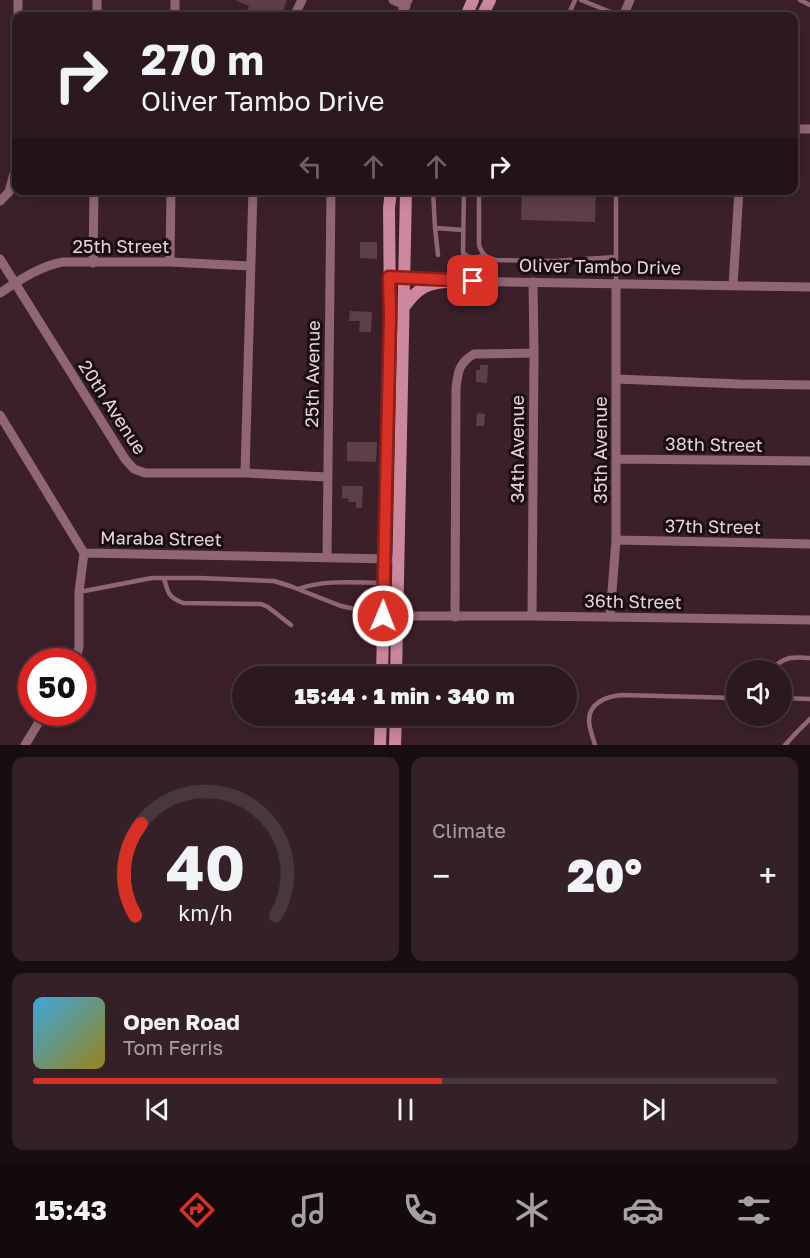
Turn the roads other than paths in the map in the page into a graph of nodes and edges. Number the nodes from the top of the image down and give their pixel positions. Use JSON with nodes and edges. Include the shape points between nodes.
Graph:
{"nodes":[{"id":1,"x":393,"y":0,"type":"edge"},
{"id":2,"x":581,"y":0,"type":"edge"},
{"id":3,"x":800,"y":0,"type":"edge"},
{"id":4,"x":590,"y":2,"type":"edge"},
{"id":5,"x":407,"y":3,"type":"edge"},
{"id":6,"x":810,"y":5,"type":"edge"},
{"id":7,"x":613,"y":12,"type":"edge"},
{"id":8,"x":12,"y":181,"type":"edge"},
{"id":9,"x":94,"y":195,"type":"edge"},
{"id":10,"x":171,"y":195,"type":"edge"},
{"id":11,"x":253,"y":195,"type":"edge"},
{"id":12,"x":331,"y":195,"type":"edge"},
{"id":13,"x":391,"y":195,"type":"edge"},
{"id":14,"x":406,"y":195,"type":"edge"},
{"id":15,"x":433,"y":195,"type":"edge"},
{"id":16,"x":464,"y":195,"type":"edge"},
{"id":17,"x":479,"y":195,"type":"edge"},
{"id":18,"x":616,"y":195,"type":"edge"},
{"id":19,"x":739,"y":195,"type":"edge"},
{"id":20,"x":0,"y":201,"type":"edge"},
{"id":21,"x":435,"y":228,"type":"junction"},
{"id":22,"x":463,"y":230,"type":"junction"},
{"id":23,"x":438,"y":255,"type":"dead end"},
{"id":24,"x":485,"y":256,"type":"junction"},
{"id":25,"x":616,"y":257,"type":"junction"},
{"id":26,"x":0,"y":259,"type":"edge"},
{"id":27,"x":170,"y":262,"type":"junction"},
{"id":28,"x":93,"y":263,"type":"junction"},
{"id":29,"x":250,"y":266,"type":"junction"},
{"id":30,"x":389,"y":277,"type":"junction"},
{"id":31,"x":404,"y":278,"type":"junction"},
{"id":32,"x":453,"y":281,"type":"junction"},
{"id":33,"x":533,"y":282,"type":"junction"},
{"id":34,"x":616,"y":283,"type":"junction"},
{"id":35,"x":14,"y":284,"type":"junction"},
{"id":36,"x":733,"y":286,"type":"junction"},
{"id":37,"x":810,"y":287,"type":"edge"},
{"id":38,"x":0,"y":294,"type":"edge"},
{"id":39,"x":403,"y":308,"type":"junction"},
{"id":40,"x":534,"y":353,"type":"junction"},
{"id":41,"x":616,"y":379,"type":"junction"},
{"id":42,"x":810,"y":385,"type":"edge"},
{"id":43,"x":0,"y":415,"type":"edge"},
{"id":44,"x":617,"y":459,"type":"junction"},
{"id":45,"x":810,"y":461,"type":"edge"},
{"id":46,"x":245,"y":473,"type":"junction"},
{"id":47,"x":327,"y":477,"type":"junction"},
{"id":48,"x":616,"y":540,"type":"junction"},
{"id":49,"x":810,"y":544,"type":"edge"},
{"id":50,"x":84,"y":553,"type":"junction"},
{"id":51,"x":327,"y":557,"type":"junction"},
{"id":52,"x":384,"y":559,"type":"junction"},
{"id":53,"x":399,"y":559,"type":"junction"},
{"id":54,"x":164,"y":578,"type":"junction"},
{"id":55,"x":384,"y":583,"type":"junction"},
{"id":56,"x":298,"y":589,"type":"junction"},
{"id":57,"x":80,"y":592,"type":"junction"},
{"id":58,"x":383,"y":616,"type":"junction"},
{"id":59,"x":398,"y":616,"type":"junction"},
{"id":60,"x":455,"y":616,"type":"junction"},
{"id":61,"x":532,"y":616,"type":"junction"},
{"id":62,"x":610,"y":617,"type":"junction"},
{"id":63,"x":810,"y":620,"type":"edge"},
{"id":64,"x":291,"y":625,"type":"dead end"},
{"id":65,"x":79,"y":648,"type":"edge"},
{"id":66,"x":810,"y":658,"type":"edge"},
{"id":67,"x":783,"y":660,"type":"edge"},
{"id":68,"x":382,"y":666,"type":"edge"},
{"id":69,"x":396,"y":666,"type":"edge"},
{"id":70,"x":726,"y":698,"type":"edge"},
{"id":71,"x":792,"y":698,"type":"edge"},
{"id":72,"x":810,"y":699,"type":"edge"},
{"id":73,"x":810,"y":719,"type":"edge"},
{"id":74,"x":37,"y":726,"type":"edge"},
{"id":75,"x":381,"y":726,"type":"edge"},
{"id":76,"x":396,"y":726,"type":"edge"},
{"id":77,"x":25,"y":745,"type":"edge"},
{"id":78,"x":380,"y":745,"type":"edge"},
{"id":79,"x":395,"y":745,"type":"edge"},
{"id":80,"x":595,"y":745,"type":"edge"},
{"id":81,"x":785,"y":745,"type":"edge"}],
"edges":[{"from":1,"to":5,"type":"street"},
{"from":2,"to":4,"type":"lane"},
{"from":3,"to":6,"type":"lane"},
{"from":4,"to":7,"type":"lane"},
{"from":8,"to":20,"type":"street","via":[[9,192]]},
{"from":9,"to":28,"type":"street"},
{"from":10,"to":27,"type":"street"},
{"from":11,"to":29,"type":"street"},
{"from":12,"to":47,"type":"street","name":"25th Avenue"},
{"from":13,"to":30,"type":"main road"},
{"from":14,"to":31,"type":"main road"},
{"from":15,"to":21,"type":"lane"},
{"from":16,"to":22,"type":"lane"},
{"from":17,"to":24,"type":"lane","via":[[479,240]]},
{"from":18,"to":25,"type":"lane"},
{"from":19,"to":36,"type":"street"},
{"from":21,"to":22,"type":"lane"},
{"from":21,"to":23,"type":"lane"},
{"from":22,"to":24,"type":"lane","via":[[464,255]]},
{"from":24,"to":25,"type":"lane","via":[[496,260],[555,261]]},
{"from":25,"to":34,"type":"lane"},
{"from":26,"to":35,"type":"street","name":"20th Avenue"},
{"from":27,"to":28,"type":"street","name":"25th Street"},
{"from":27,"to":29,"type":"street","name":"25th Street"},
{"from":28,"to":35,"type":"street","name":"25th Street","via":[[52,264]]},
{"from":29,"to":46,"type":"street"},
{"from":30,"to":31,"type":"street","name":"Oliver Tambo Drive"},
{"from":30,"to":52,"type":"main road"},
{"from":31,"to":32,"type":"street","name":"Oliver Tambo Drive"},
{"from":31,"to":39,"type":"main road"},
{"from":32,"to":33,"type":"street","name":"Oliver Tambo Drive"},
{"from":32,"to":39,"type":"main road","via":[[424,286]]},
{"from":33,"to":34,"type":"street","name":"Oliver Tambo Drive"},
{"from":33,"to":40,"type":"street","name":"34th Avenue"},
{"from":34,"to":36,"type":"street","name":"Oliver Tambo Drive"},
{"from":34,"to":41,"type":"street","name":"35th Avenue"},
{"from":35,"to":38,"type":"street","name":"25th Street"},
{"from":35,"to":46,"type":"street","name":"20th Avenue","via":[[134,469],[145,473]]},
{"from":36,"to":37,"type":"street","name":"Oliver Tambo Drive"},
{"from":39,"to":53,"type":"main road"},
{"from":40,"to":60,"type":"street","via":[[474,354],[458,372]]},
{"from":40,"to":61,"type":"street","name":"34th Avenue"},
{"from":41,"to":42,"type":"street"},
{"from":41,"to":44,"type":"street","name":"35th Avenue"},
{"from":43,"to":50,"type":"street","name":"Maraba Street"},
{"from":44,"to":45,"type":"street","name":"38th Street"},
{"from":44,"to":48,"type":"street","name":"35th Avenue"},
{"from":46,"to":47,"type":"street","name":"20th Avenue"},
{"from":47,"to":51,"type":"street","name":"25th Avenue"},
{"from":48,"to":49,"type":"street","name":"37th Street"},
{"from":48,"to":62,"type":"street","name":"35th Avenue"},
{"from":50,"to":51,"type":"street","name":"Maraba Street"},
{"from":50,"to":57,"type":"street"},
{"from":51,"to":52,"type":"street","name":"Maraba Street"},
{"from":52,"to":53,"type":"street","name":"Maraba Street"},
{"from":52,"to":55,"type":"main road"},
{"from":53,"to":59,"type":"main road"},
{"from":54,"to":56,"type":"lane","via":[[274,581]]},
{"from":54,"to":57,"type":"lane"},
{"from":54,"to":64,"type":"lane","via":[[168,594],[183,603],[261,604]]},
{"from":55,"to":56,"type":"lane","via":[[322,583]]},
{"from":55,"to":58,"type":"main road"},
{"from":56,"to":58,"type":"lane","via":[[341,606]]},
{"from":57,"to":65,"type":"street"},
{"from":58,"to":59,"type":"street","name":"36th Street"},
{"from":58,"to":68,"type":"main road"},
{"from":59,"to":60,"type":"street","name":"36th Street"},
{"from":59,"to":69,"type":"main road"},
{"from":60,"to":61,"type":"street","name":"36th Street"},
{"from":61,"to":62,"type":"street","name":"36th Street"},
{"from":62,"to":63,"type":"street","name":"36th Street"},
{"from":66,"to":67,"type":"lane"},
{"from":70,"to":80,"type":"lane","via":[[606,698],[594,706],[590,716]]},
{"from":71,"to":72,"type":"lane"},
{"from":73,"to":81,"type":"lane"},
{"from":74,"to":77,"type":"street"},
{"from":75,"to":78,"type":"main road"},
{"from":76,"to":79,"type":"main road"}]}
